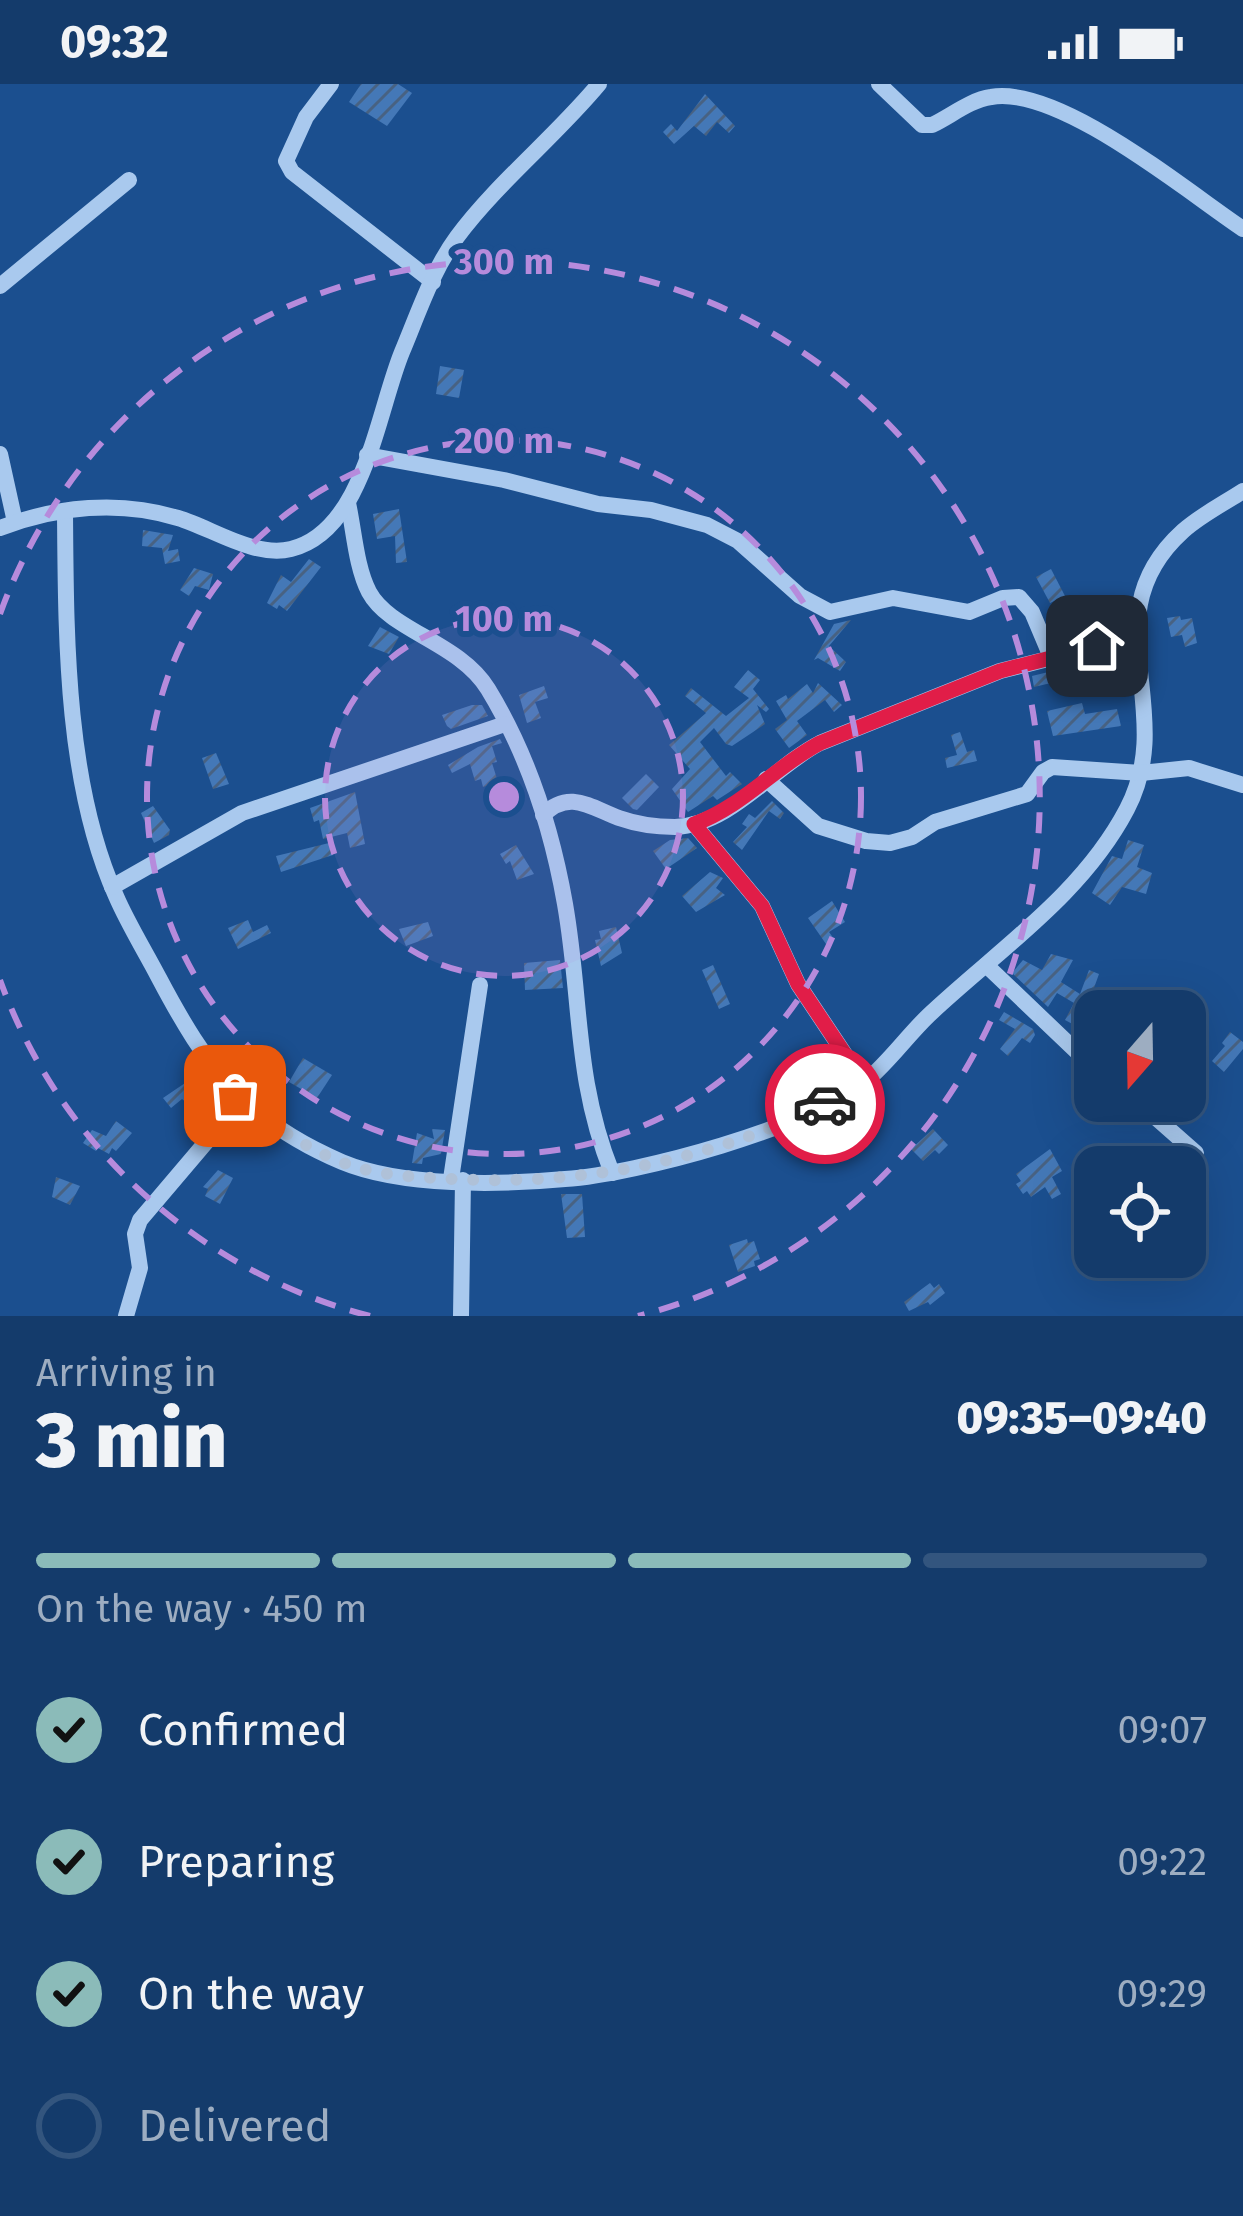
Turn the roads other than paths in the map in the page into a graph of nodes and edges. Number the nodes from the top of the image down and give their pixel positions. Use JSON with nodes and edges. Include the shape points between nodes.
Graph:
{"nodes":[{"id":1,"x":331,"y":84,"type":"edge"},
{"id":2,"x":599,"y":84,"type":"edge"},
{"id":3,"x":879,"y":84,"type":"edge"},
{"id":4,"x":130,"y":180,"type":"dead end"},
{"id":5,"x":1243,"y":230,"type":"edge"},
{"id":6,"x":433,"y":282,"type":"junction"},
{"id":7,"x":0,"y":286,"type":"edge"},
{"id":8,"x":0,"y":454,"type":"edge"},
{"id":9,"x":367,"y":454,"type":"junction"},
{"id":10,"x":1243,"y":491,"type":"edge"},
{"id":11,"x":348,"y":503,"type":"junction"},
{"id":12,"x":64,"y":512,"type":"junction"},
{"id":13,"x":8,"y":525,"type":"edge"},
{"id":14,"x":1136,"y":637,"type":"junction"},
{"id":15,"x":1051,"y":657,"type":"junction"},
{"id":16,"x":505,"y":724,"type":"junction"},
{"id":17,"x":1141,"y":773,"type":"junction"},
{"id":18,"x":766,"y":779,"type":"junction"},
{"id":19,"x":1243,"y":784,"type":"edge"},
{"id":20,"x":543,"y":815,"type":"junction"},
{"id":21,"x":694,"y":824,"type":"junction"},
{"id":22,"x":112,"y":886,"type":"junction"},
{"id":23,"x":986,"y":965,"type":"junction"},
{"id":24,"x":480,"y":986,"type":"dead end"},
{"id":25,"x":1074,"y":1049,"type":"edge"},
{"id":26,"x":864,"y":1083,"type":"junction"},
{"id":27,"x":241,"y":1101,"type":"junction"},
{"id":28,"x":1161,"y":1122,"type":"edge"},
{"id":29,"x":1188,"y":1146,"type":"edge"},
{"id":30,"x":612,"y":1173,"type":"junction"},
{"id":31,"x":457,"y":1180,"type":"junction"},
{"id":32,"x":126,"y":1316,"type":"edge"},
{"id":33,"x":461,"y":1316,"type":"edge"}],
"edges":[{"from":1,"to":6,"type":"street","via":[[286,161]]},
{"from":2,"to":6,"type":"street","via":[[457,237]]},
{"from":3,"to":5,"type":"street","via":[[922,125],[995,95],[1043,105],[1118,142]]},
{"from":4,"to":7,"type":"street"},
{"from":6,"to":9,"type":"street"},
{"from":8,"to":13,"type":"street"},
{"from":9,"to":11,"type":"street"},
{"from":9,"to":15,"type":"street","via":[[694,520],[738,541],[830,612],[893,598],[969,612],[1019,597]]},
{"from":10,"to":14,"type":"street","via":[[1197,519],[1160,556],[1137,602]]},
{"from":11,"to":12,"type":"street","via":[[333,526],[285,551],[152,510]]},
{"from":11,"to":16,"type":"street","via":[[368,590],[389,613],[462,657]]},
{"from":12,"to":13,"type":"street"},
{"from":12,"to":22,"type":"street","via":[[74,725]]},
{"from":14,"to":15,"type":"street"},
{"from":14,"to":17,"type":"street","via":[[1148,738]]},
{"from":15,"to":18,"type":"street","via":[[820,743]]},
{"from":16,"to":20,"type":"street"},
{"from":16,"to":22,"type":"street","via":[[242,813]]},
{"from":17,"to":18,"type":"street","via":[[1047,768],[1027,794],[890,843],[818,826]]},
{"from":17,"to":19,"type":"street","via":[[1189,768]]},
{"from":17,"to":23,"type":"street","via":[[1127,810],[1081,874]]},
{"from":18,"to":21,"type":"street"},
{"from":20,"to":21,"type":"street","via":[[577,800],[643,824]]},
{"from":20,"to":30,"type":"street","via":[[565,904],[589,1104]]},
{"from":21,"to":26,"type":"street","via":[[762,906],[798,984]]},
{"from":22,"to":27,"type":"street","via":[[209,1066]]},
{"from":23,"to":25,"type":"street"},
{"from":23,"to":26,"type":"street"},
{"from":24,"to":31,"type":"street"},
{"from":26,"to":30,"type":"street","via":[[798,1118]]},
{"from":27,"to":31,"type":"street","via":[[345,1163]]},
{"from":27,"to":32,"type":"street","via":[[140,1220],[140,1268]]},
{"from":28,"to":29,"type":"street"},
{"from":30,"to":31,"type":"street"},
{"from":31,"to":33,"type":"street"}]}
